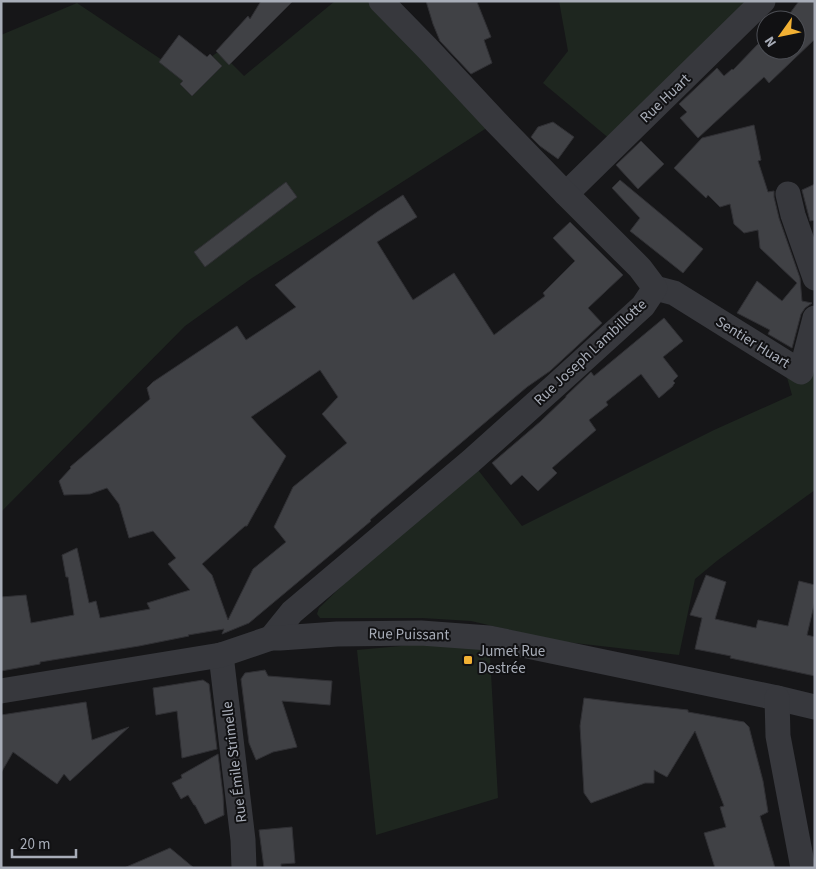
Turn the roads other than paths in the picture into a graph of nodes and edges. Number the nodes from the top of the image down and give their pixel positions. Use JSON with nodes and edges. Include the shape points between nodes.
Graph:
{"nodes":[{"id":1,"x":381,"y":1,"type":"edge"},
{"id":2,"x":763,"y":1,"type":"edge"},
{"id":3,"x":566,"y":194,"type":"junction"},
{"id":4,"x":788,"y":194,"type":"dead end"},
{"id":5,"x":815,"y":278,"type":"edge"},
{"id":6,"x":655,"y":288,"type":"junction"},
{"id":7,"x":815,"y":318,"type":"edge"},
{"id":8,"x":271,"y":638,"type":"junction"},
{"id":9,"x":220,"y":656,"type":"junction"},
{"id":10,"x":1,"y":691,"type":"edge"},
{"id":11,"x":777,"y":698,"type":"junction"},
{"id":12,"x":815,"y":708,"type":"edge"},
{"id":13,"x":244,"y":868,"type":"edge"},
{"id":14,"x":803,"y":868,"type":"edge"}],
"edges":[{"from":1,"to":3,"type":"street","name":"Rue Joseph Lambillotte"},
{"from":2,"to":3,"type":"street","name":"Rue Huart"},
{"from":3,"to":6,"type":"street","name":"Rue Joseph Lambillotte","via":[[640,268]]},
{"from":4,"to":5,"type":"street","via":[[792,215]]},
{"from":6,"to":7,"type":"street","name":"Sentier Huart","via":[[674,293],[801,372]]},
{"from":6,"to":8,"type":"street","name":"Rue Joseph Lambillotte","via":[[644,306],[471,461],[292,612]]},
{"from":8,"to":9,"type":"street","name":"Rue Puissant"},
{"from":8,"to":11,"type":"street","name":"Rue Puissant","via":[[421,632],[489,638]]},
{"from":9,"to":10,"type":"street","name":"Rue Puissant"},
{"from":9,"to":13,"type":"street","name":"Rue Émile Strimelle"},
{"from":11,"to":12,"type":"street","name":"Rue Puissant"},
{"from":11,"to":14,"type":"street","via":[[778,736]]}]}
